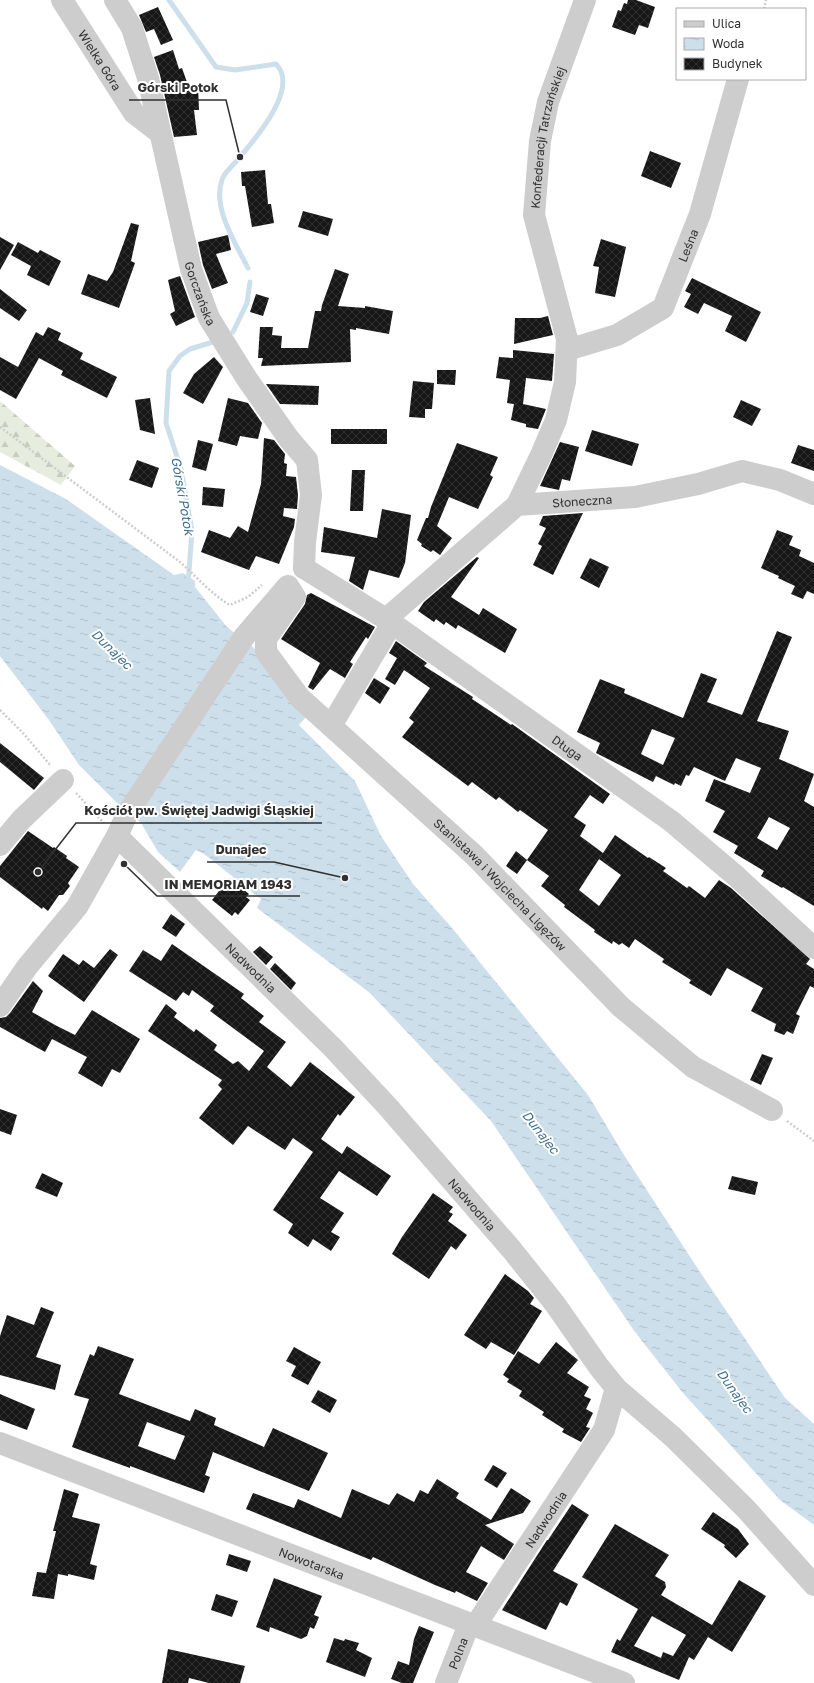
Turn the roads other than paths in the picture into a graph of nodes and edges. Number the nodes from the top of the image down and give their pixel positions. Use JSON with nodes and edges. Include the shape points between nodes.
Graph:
{"nodes":[{"id":1,"x":62,"y":0,"type":"edge"},
{"id":2,"x":115,"y":0,"type":"edge"},
{"id":3,"x":585,"y":0,"type":"edge"},
{"id":4,"x":738,"y":80,"type":"edge"},
{"id":5,"x":160,"y":133,"type":"junction"},
{"id":6,"x":567,"y":350,"type":"junction"},
{"id":7,"x":814,"y":494,"type":"edge"},
{"id":8,"x":517,"y":505,"type":"junction"},
{"id":9,"x":304,"y":568,"type":"junction"},
{"id":10,"x":288,"y":586,"type":"junction"},
{"id":11,"x":389,"y":621,"type":"junction"},
{"id":12,"x":331,"y":726,"type":"junction"},
{"id":13,"x":63,"y":780,"type":"dead end"},
{"id":14,"x":117,"y":836,"type":"junction"},
{"id":15,"x":0,"y":845,"type":"edge"},
{"id":16,"x":814,"y":948,"type":"edge"},
{"id":17,"x":0,"y":1006,"type":"edge"},
{"id":18,"x":772,"y":1110,"type":"road end"},
{"id":19,"x":616,"y":1388,"type":"junction"},
{"id":20,"x":0,"y":1443,"type":"edge"},
{"id":21,"x":814,"y":1585,"type":"edge"},
{"id":22,"x":472,"y":1625,"type":"junction"},
{"id":23,"x":446,"y":1683,"type":"edge"},
{"id":24,"x":624,"y":1683,"type":"edge"}],
"edges":[{"from":1,"to":5,"type":"street","name":"Wielka Góra","via":[[134,113]]},
{"from":2,"to":5,"type":"street","name":"Gorczańska","via":[[132,28],[148,78]]},
{"from":3,"to":6,"type":"street","name":"Konfederacji Tatrzańskiej","via":[[548,102],[540,141],[534,215],[567,339]]},
{"from":4,"to":6,"type":"street","name":"Leśna","via":[[700,214],[663,308],[617,335]]},
{"from":5,"to":9,"type":"street","name":"Gorczańska","via":[[191,269],[209,318],[247,379],[307,460],[311,495]]},
{"from":6,"to":8,"type":"street","name":"Konfederacji Tatrzańskiej","via":[[565,382],[556,420]]},
{"from":7,"to":8,"type":"street","name":"Słoneczna","via":[[780,480],[742,472],[635,497]]},
{"from":8,"to":11,"type":"street"},
{"from":9,"to":10,"type":"street"},
{"from":9,"to":11,"type":"street","name":"Długa"},
{"from":10,"to":12,"type":"street","name":"Stanisława i Wojciecha Ligęzów","via":[[295,597],[266,639],[266,652],[300,698]]},
{"from":10,"to":14,"type":"street","via":[[244,637],[127,814]]},
{"from":11,"to":12,"type":"street"},
{"from":11,"to":16,"type":"street","name":"Długa","via":[[671,821],[736,876]]},
{"from":12,"to":18,"type":"street","name":"Stanisława i Wojciecha Ligęzów","via":[[474,855],[621,1007],[693,1067]]},
{"from":13,"to":15,"type":"street","via":[[21,820]]},
{"from":14,"to":17,"type":"street","via":[[77,907],[27,967]]},
{"from":14,"to":19,"type":"street","name":"Nadwodnia","via":[[282,996],[388,1107],[512,1250]]},
{"from":19,"to":21,"type":"street","via":[[673,1437],[746,1509]]},
{"from":19,"to":22,"type":"street","name":"Nadwodnia","via":[[604,1430]]},
{"from":20,"to":22,"type":"street","name":"Nowotarska"},
{"from":22,"to":23,"type":"street","name":"Polna"},
{"from":22,"to":24,"type":"street","name":"Nowotarska"}]}
